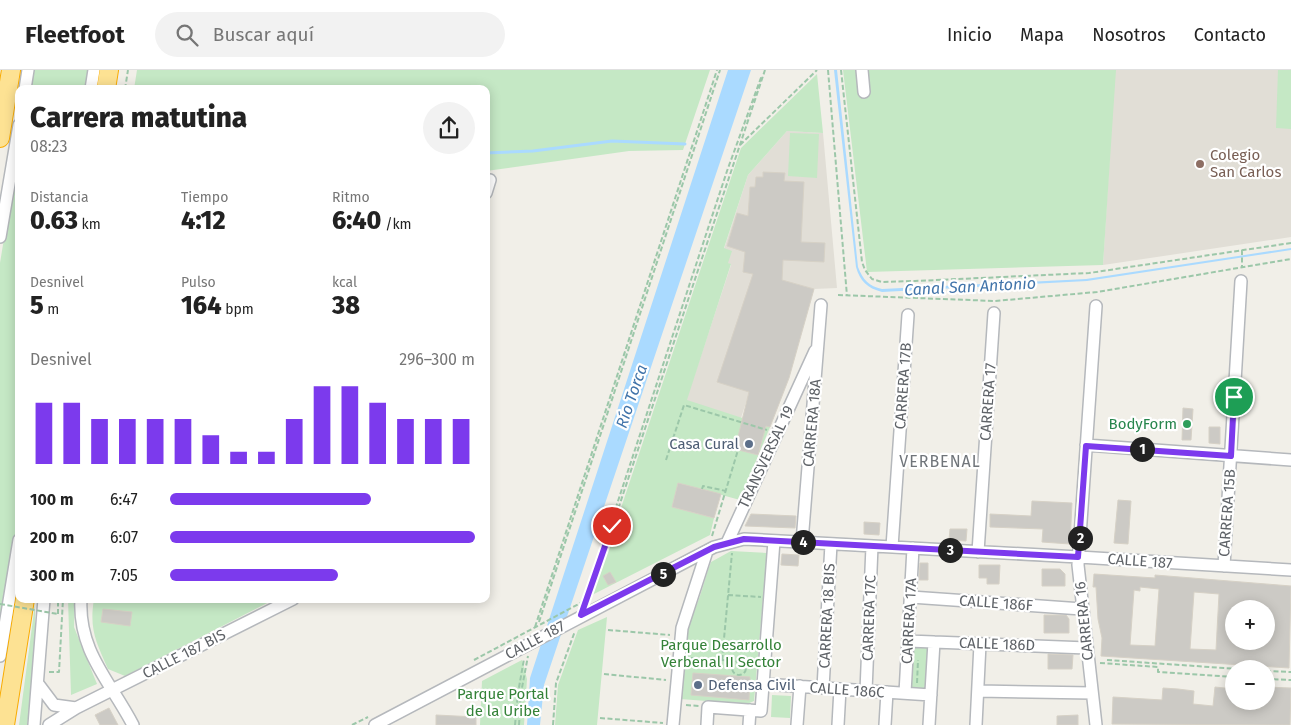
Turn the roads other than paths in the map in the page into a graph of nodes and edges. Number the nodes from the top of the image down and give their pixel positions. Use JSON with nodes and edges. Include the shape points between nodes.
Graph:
{"nodes":[{"id":1,"x":12,"y":70,"type":"edge"},
{"id":2,"x":28,"y":70,"type":"edge"},
{"id":3,"x":94,"y":70,"type":"edge"},
{"id":4,"x":109,"y":70,"type":"edge"},
{"id":5,"x":862,"y":70,"type":"edge"},
{"id":6,"x":26,"y":85,"type":"edge"},
{"id":7,"x":92,"y":85,"type":"edge"},
{"id":8,"x":107,"y":85,"type":"edge"},
{"id":9,"x":864,"y":92,"type":"dead end"},
{"id":10,"x":0,"y":138,"type":"edge"},
{"id":11,"x":15,"y":149,"type":"edge"},
{"id":12,"x":0,"y":238,"type":"edge"},
{"id":13,"x":1241,"y":281,"type":"dead end"},
{"id":14,"x":821,"y":304,"type":"dead end"},
{"id":15,"x":1096,"y":306,"type":"dead end"},
{"id":16,"x":994,"y":312,"type":"dead end"},
{"id":17,"x":908,"y":315,"type":"dead end"},
{"id":18,"x":818,"y":345,"type":"junction"},
{"id":19,"x":1086,"y":446,"type":"junction"},
{"id":20,"x":1231,"y":456,"type":"junction"},
{"id":21,"x":1291,"y":460,"type":"edge"},
{"id":22,"x":774,"y":541,"type":"junction"},
{"id":23,"x":802,"y":542,"type":"junction"},
{"id":24,"x":831,"y":544,"type":"junction"},
{"id":25,"x":729,"y":545,"type":"junction"},
{"id":26,"x":709,"y":546,"type":"junction"},
{"id":27,"x":872,"y":546,"type":"junction"},
{"id":28,"x":892,"y":547,"type":"junction"},
{"id":29,"x":913,"y":548,"type":"junction"},
{"id":30,"x":978,"y":552,"type":"junction"},
{"id":31,"x":1078,"y":557,"type":"junction"},
{"id":32,"x":683,"y":563,"type":"junction"},
{"id":33,"x":15,"y":564,"type":"edge"},
{"id":34,"x":1224,"y":566,"type":"junction"},
{"id":35,"x":1291,"y":570,"type":"edge"},
{"id":36,"x":699,"y":581,"type":"junction"},
{"id":37,"x":911,"y":597,"type":"junction"},
{"id":38,"x":24,"y":603,"type":"edge"},
{"id":39,"x":44,"y":603,"type":"edge"},
{"id":40,"x":81,"y":603,"type":"edge"},
{"id":41,"x":285,"y":603,"type":"edge"},
{"id":42,"x":1082,"y":609,"type":"junction"},
{"id":43,"x":908,"y":640,"type":"junction"},
{"id":44,"x":934,"y":642,"type":"junction"},
{"id":45,"x":980,"y":644,"type":"junction"},
{"id":46,"x":1087,"y":648,"type":"junction"},
{"id":47,"x":0,"y":656,"type":"edge"},
{"id":48,"x":763,"y":684,"type":"junction"},
{"id":49,"x":39,"y":685,"type":"junction"},
{"id":50,"x":800,"y":686,"type":"junction"},
{"id":51,"x":823,"y":688,"type":"junction"},
{"id":52,"x":840,"y":689,"type":"junction"},
{"id":53,"x":113,"y":690,"type":"junction"},
{"id":54,"x":978,"y":690,"type":"junction"},
{"id":55,"x":866,"y":691,"type":"junction"},
{"id":56,"x":887,"y":692,"type":"junction"},
{"id":57,"x":905,"y":693,"type":"junction"},
{"id":58,"x":1092,"y":693,"type":"junction"},
{"id":59,"x":931,"y":695,"type":"junction"},
{"id":60,"x":76,"y":708,"type":"junction"},
{"id":61,"x":755,"y":711,"type":"junction"},
{"id":62,"x":51,"y":724,"type":"edge"},
{"id":63,"x":673,"y":724,"type":"edge"},
{"id":64,"x":5,"y":725,"type":"edge"},
{"id":65,"x":34,"y":725,"type":"edge"},
{"id":66,"x":132,"y":725,"type":"edge"},
{"id":67,"x":375,"y":725,"type":"edge"},
{"id":68,"x":707,"y":725,"type":"edge"},
{"id":69,"x":749,"y":725,"type":"edge"},
{"id":70,"x":798,"y":725,"type":"edge"},
{"id":71,"x":838,"y":725,"type":"edge"},
{"id":72,"x":885,"y":725,"type":"edge"},
{"id":73,"x":930,"y":725,"type":"edge"},
{"id":74,"x":976,"y":725,"type":"edge"},
{"id":75,"x":1096,"y":725,"type":"edge"}],
"edges":[{"from":1,"to":10,"type":"highway"},
{"from":2,"to":6,"type":"street"},
{"from":3,"to":7,"type":"street"},
{"from":4,"to":8,"type":"highway"},
{"from":5,"to":9,"type":"street"},
{"from":11,"to":12,"type":"street"},
{"from":13,"to":20,"type":"street","name":"CARRERA 15B"},
{"from":14,"to":18,"type":"street","name":"CARRERA 18A"},
{"from":15,"to":19,"type":"street","name":"CARRERA 16"},
{"from":16,"to":30,"type":"street","name":"CARRERA 17"},
{"from":17,"to":28,"type":"street","name":"CARRERA 17B"},
{"from":18,"to":23,"type":"street","name":"CARRERA 18A"},
{"from":18,"to":25,"type":"street","name":"TRANSVERSAL 19"},
{"from":19,"to":20,"type":"street"},
{"from":19,"to":31,"type":"street","name":"CARRERA 16"},
{"from":20,"to":21,"type":"street"},
{"from":20,"to":34,"type":"street","name":"CARRERA 15B"},
{"from":22,"to":23,"type":"street","name":"CALLE 187"},
{"from":22,"to":25,"type":"street","name":"CALLE 187","via":[[744,539]]},
{"from":22,"to":48,"type":"street"},
{"from":23,"to":24,"type":"street","name":"CALLE 187"},
{"from":24,"to":27,"type":"street","name":"CALLE 187"},
{"from":24,"to":51,"type":"street","name":"CARRERA 18 BIS"},
{"from":25,"to":26,"type":"street","name":"CALLE 187"},
{"from":26,"to":32,"type":"street","name":"CALLE 187"},
{"from":26,"to":36,"type":"street"},
{"from":27,"to":28,"type":"street","name":"CALLE 187"},
{"from":27,"to":55,"type":"street","name":"CARRERA 17C"},
{"from":28,"to":29,"type":"street","name":"CALLE 187"},
{"from":29,"to":30,"type":"street","name":"CALLE 187"},
{"from":29,"to":37,"type":"street","name":"CARRERA 17A"},
{"from":30,"to":31,"type":"street","name":"CALLE 187"},
{"from":31,"to":34,"type":"street","name":"CALLE 187"},
{"from":31,"to":42,"type":"street","name":"CARRERA 16"},
{"from":32,"to":36,"type":"street","via":[[695,568]]},
{"from":32,"to":67,"type":"street","name":"CALLE 187","via":[[577,613],[532,641]]},
{"from":33,"to":47,"type":"street"},
{"from":34,"to":35,"type":"street","name":"CALLE 187"},
{"from":36,"to":63,"type":"street","via":[[684,619]]},
{"from":37,"to":42,"type":"street","name":"CALLE 186F"},
{"from":37,"to":43,"type":"street","name":"CARRERA 17A"},
{"from":38,"to":64,"type":"highway"},
{"from":39,"to":49,"type":"street"},
{"from":40,"to":53,"type":"street","via":[[81,629],[87,646]]},
{"from":41,"to":53,"type":"street","name":"CALLE 187 BIS"},
{"from":42,"to":46,"type":"street","name":"CARRERA 16"},
{"from":43,"to":44,"type":"street","name":"CALLE 186D"},
{"from":43,"to":57,"type":"street","name":"CARRERA 17A"},
{"from":44,"to":45,"type":"street","name":"CALLE 186D"},
{"from":44,"to":59,"type":"street"},
{"from":45,"to":46,"type":"street","name":"CALLE 186D"},
{"from":45,"to":54,"type":"street"},
{"from":46,"to":58,"type":"street","name":"CARRERA 16"},
{"from":48,"to":50,"type":"street","name":"CALLE 186C"},
{"from":48,"to":61,"type":"street"},
{"from":49,"to":60,"type":"street","via":[[54,705]]},
{"from":49,"to":65,"type":"street"},
{"from":50,"to":51,"type":"street","name":"CALLE 186C"},
{"from":50,"to":70,"type":"street"},
{"from":51,"to":52,"type":"street","name":"CALLE 186C"},
{"from":52,"to":55,"type":"street","name":"CALLE 186C"},
{"from":52,"to":71,"type":"street"},
{"from":53,"to":60,"type":"street","name":"CALLE 187 BIS"},
{"from":53,"to":66,"type":"street"},
{"from":54,"to":58,"type":"street"},
{"from":54,"to":74,"type":"street"},
{"from":55,"to":56,"type":"street","name":"CALLE 186C"},
{"from":56,"to":57,"type":"street","name":"CALLE 186C"},
{"from":56,"to":72,"type":"street"},
{"from":57,"to":59,"type":"street","name":"CALLE 186C"},
{"from":58,"to":75,"type":"street","name":"CARRERA 16"},
{"from":59,"to":73,"type":"street"},
{"from":60,"to":62,"type":"street","name":"CALLE 187 BIS"},
{"from":61,"to":68,"type":"street","via":[[708,707]]},
{"from":61,"to":69,"type":"street"}]}
